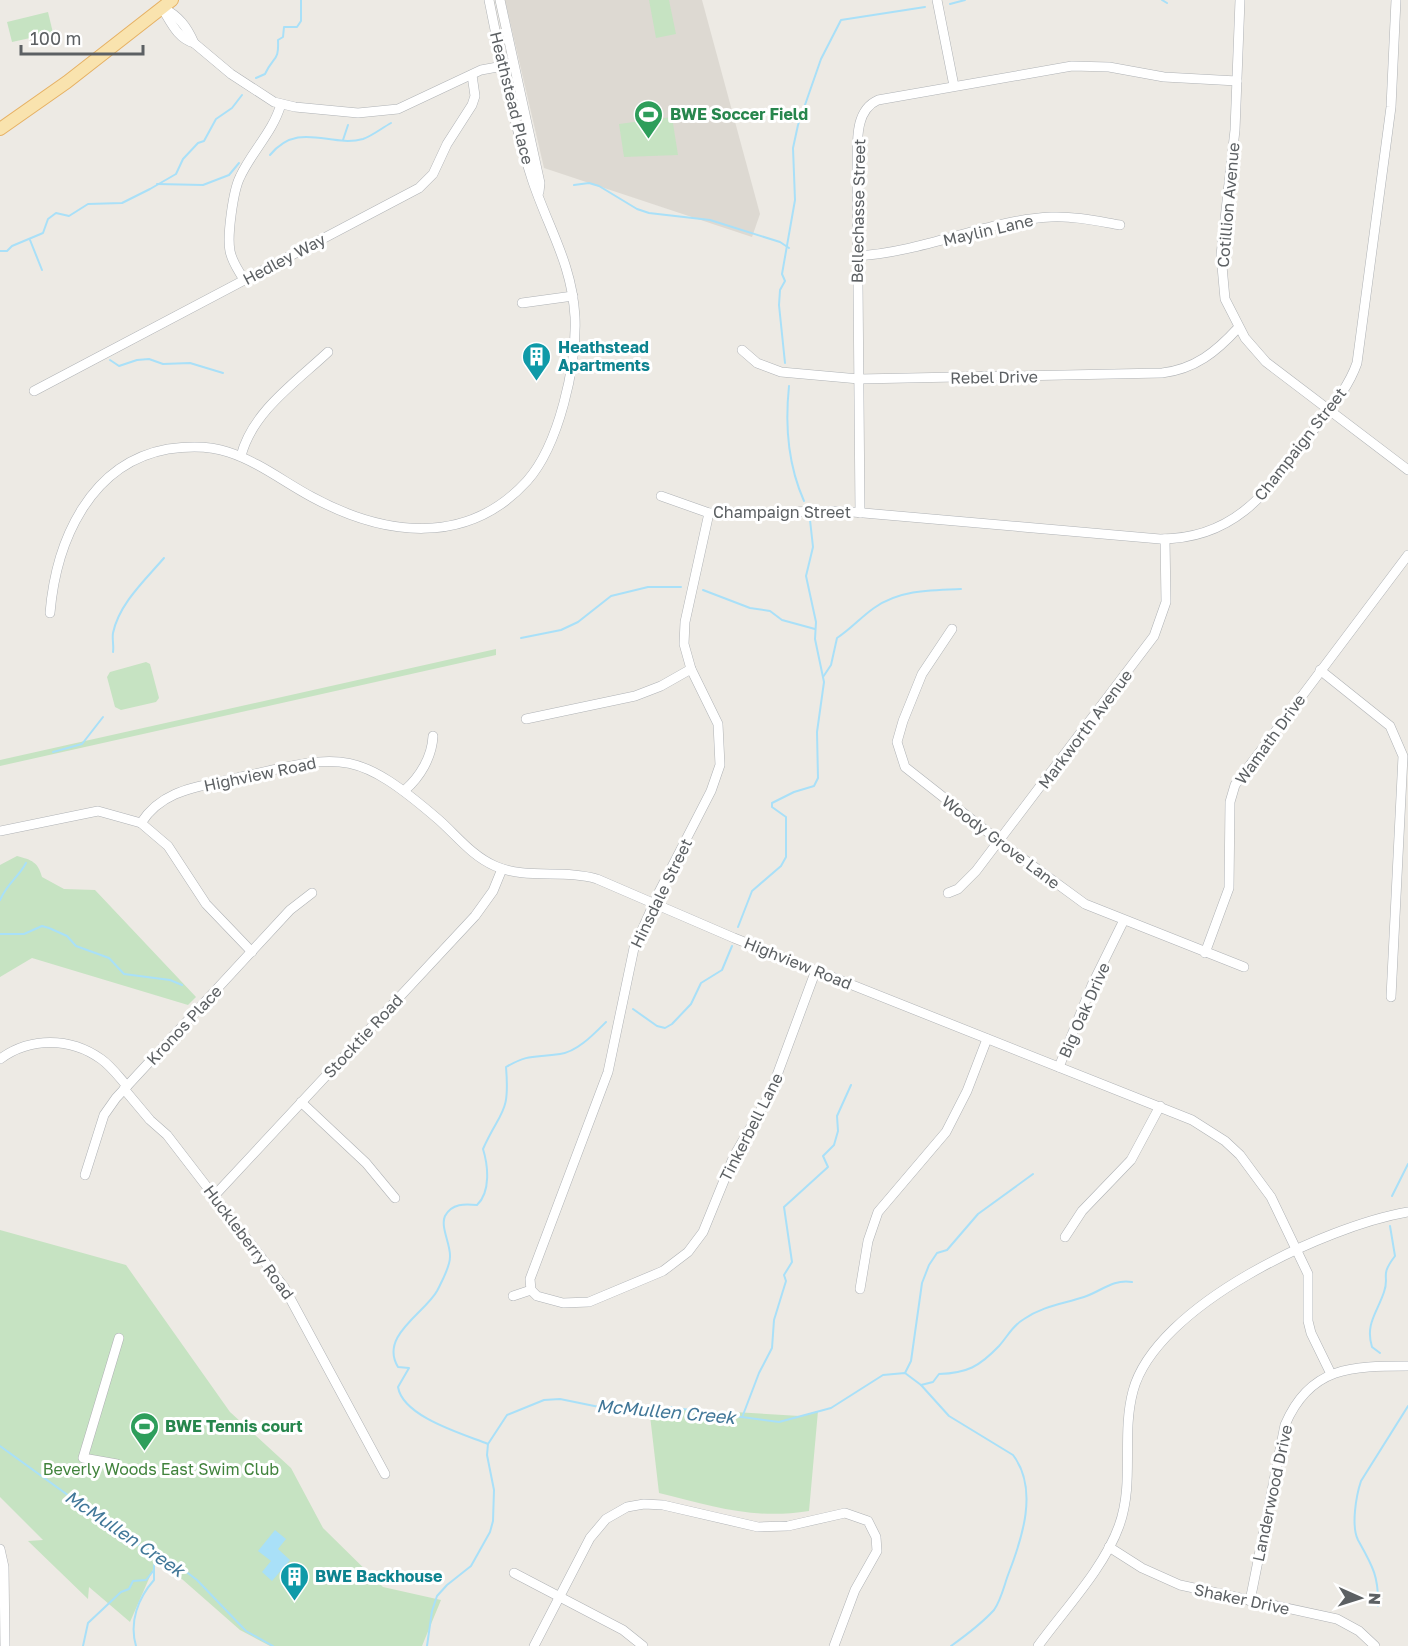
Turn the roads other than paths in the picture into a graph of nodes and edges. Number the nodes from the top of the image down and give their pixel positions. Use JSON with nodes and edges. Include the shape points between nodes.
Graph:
{"nodes":[{"id":1,"x":489,"y":0,"type":"edge"},
{"id":2,"x":500,"y":0,"type":"edge"},
{"id":3,"x":937,"y":0,"type":"edge"},
{"id":4,"x":1240,"y":0,"type":"edge"},
{"id":5,"x":1396,"y":0,"type":"edge"},
{"id":6,"x":167,"y":4,"type":"edge"},
{"id":7,"x":502,"y":66,"type":"junction"},
{"id":8,"x":472,"y":75,"type":"junction"},
{"id":9,"x":1237,"y":81,"type":"junction"},
{"id":10,"x":954,"y":87,"type":"junction"},
{"id":11,"x":281,"y":104,"type":"junction"},
{"id":12,"x":0,"y":129,"type":"edge"},
{"id":13,"x":538,"y":195,"type":"junction"},
{"id":14,"x":1120,"y":225,"type":"dead end"},
{"id":15,"x":857,"y":256,"type":"junction"},
{"id":16,"x":244,"y":280,"type":"junction"},
{"id":17,"x":573,"y":296,"type":"junction"},
{"id":18,"x":522,"y":303,"type":"dead end"},
{"id":19,"x":1238,"y":328,"type":"junction"},
{"id":20,"x":742,"y":350,"type":"dead end"},
{"id":21,"x":328,"y":352,"type":"dead end"},
{"id":22,"x":858,"y":379,"type":"junction"},
{"id":23,"x":34,"y":391,"type":"dead end"},
{"id":24,"x":1329,"y":410,"type":"junction"},
{"id":25,"x":241,"y":456,"type":"junction"},
{"id":26,"x":1408,"y":470,"type":"edge"},
{"id":27,"x":661,"y":496,"type":"dead end"},
{"id":28,"x":709,"y":513,"type":"junction"},
{"id":29,"x":860,"y":513,"type":"junction"},
{"id":30,"x":1165,"y":539,"type":"junction"},
{"id":31,"x":1408,"y":555,"type":"edge"},
{"id":32,"x":50,"y":613,"type":"dead end"},
{"id":33,"x":952,"y":629,"type":"dead end"},
{"id":34,"x":691,"y":669,"type":"junction"},
{"id":35,"x":1320,"y":670,"type":"junction"},
{"id":36,"x":526,"y":719,"type":"dead end"},
{"id":37,"x":433,"y":736,"type":"dead end"},
{"id":38,"x":405,"y":790,"type":"junction"},
{"id":39,"x":141,"y":822,"type":"junction"},
{"id":40,"x":0,"y":831,"type":"edge"},
{"id":41,"x":999,"y":841,"type":"junction"},
{"id":42,"x":502,"y":869,"type":"junction"},
{"id":43,"x":312,"y":893,"type":"dead end"},
{"id":44,"x":948,"y":893,"type":"dead end"},
{"id":45,"x":653,"y":903,"type":"junction"},
{"id":46,"x":1124,"y":920,"type":"junction"},
{"id":47,"x":252,"y":952,"type":"junction"},
{"id":48,"x":1205,"y":952,"type":"junction"},
{"id":49,"x":1244,"y":968,"type":"dead end"},
{"id":50,"x":816,"y":970,"type":"junction"},
{"id":51,"x":1391,"y":997,"type":"dead end"},
{"id":52,"x":987,"y":1039,"type":"junction"},
{"id":53,"x":0,"y":1059,"type":"edge"},
{"id":54,"x":1059,"y":1067,"type":"junction"},
{"id":55,"x":126,"y":1088,"type":"junction"},
{"id":56,"x":301,"y":1102,"type":"junction"},
{"id":57,"x":1160,"y":1106,"type":"junction"},
{"id":58,"x":85,"y":1175,"type":"dead end"},
{"id":59,"x":214,"y":1195,"type":"junction"},
{"id":60,"x":395,"y":1198,"type":"dead end"},
{"id":61,"x":1408,"y":1212,"type":"edge"},
{"id":62,"x":1065,"y":1237,"type":"dead end"},
{"id":63,"x":1297,"y":1250,"type":"junction"},
{"id":64,"x":860,"y":1289,"type":"dead end"},
{"id":65,"x":531,"y":1290,"type":"junction"},
{"id":66,"x":513,"y":1296,"type":"dead end"},
{"id":67,"x":119,"y":1338,"type":"dead end"},
{"id":68,"x":1408,"y":1366,"type":"edge"},
{"id":69,"x":1331,"y":1374,"type":"junction"},
{"id":70,"x":117,"y":1464,"type":"dead end"},
{"id":71,"x":385,"y":1474,"type":"dead end"},
{"id":72,"x":1109,"y":1547,"type":"junction"},
{"id":73,"x":0,"y":1549,"type":"edge"},
{"id":74,"x":514,"y":1573,"type":"dead end"},
{"id":75,"x":560,"y":1597,"type":"junction"},
{"id":76,"x":1250,"y":1601,"type":"junction"},
{"id":77,"x":5,"y":1646,"type":"edge"},
{"id":78,"x":534,"y":1646,"type":"edge"},
{"id":79,"x":643,"y":1646,"type":"edge"},
{"id":80,"x":834,"y":1646,"type":"edge"},
{"id":81,"x":1038,"y":1646,"type":"edge"},
{"id":82,"x":1375,"y":1646,"type":"edge"}],
"edges":[{"from":1,"to":7,"type":"street","name":"Heathstead Place"},
{"from":2,"to":13,"type":"street","name":"Heathstead Place","via":[[540,183]]},
{"from":3,"to":10,"type":"street"},
{"from":4,"to":9,"type":"street","name":"Cotillion Avenue"},
{"from":5,"to":24,"type":"street","name":"Champaign Street","via":[[1391,107],[1361,346],[1349,383]]},
{"from":6,"to":11,"type":"street","via":[[177,32],[186,41],[265,97]]},
{"from":6,"to":12,"type":"main road","via":[[68,82]]},
{"from":7,"to":8,"type":"street"},
{"from":7,"to":13,"type":"street","name":"Heathstead Place"},
{"from":8,"to":11,"type":"street","via":[[409,105],[384,112],[358,113]]},
{"from":8,"to":16,"type":"street","name":"Hedley Way","via":[[472,105],[426,183]]},
{"from":9,"to":10,"type":"street","name":"Bellechasse Street","via":[[1080,66]]},
{"from":9,"to":19,"type":"street","name":"Cotillion Avenue","via":[[1221,266],[1225,299]]},
{"from":10,"to":15,"type":"street","name":"Bellechasse Street","via":[[878,100],[863,113],[857,168]]},
{"from":11,"to":16,"type":"street","via":[[236,189],[229,243],[232,260]]},
{"from":13,"to":17,"type":"street","name":"Heathstead Place","via":[[564,255]]},
{"from":14,"to":15,"type":"street","name":"Maylin Lane","via":[[1083,218],[1039,218],[895,253]]},
{"from":15,"to":22,"type":"street","name":"Bellechasse Street"},
{"from":16,"to":23,"type":"street","name":"Hedley Way"},
{"from":17,"to":18,"type":"street"},
{"from":17,"to":25,"type":"street","name":"Heathstead Place","via":[[575,333],[571,365],[547,450],[519,489],[478,518],[431,528],[389,526],[315,499]]},
{"from":19,"to":22,"type":"street","name":"Rebel Drive","via":[[1205,359],[1169,372]]},
{"from":19,"to":24,"type":"street","name":"Cotillion Avenue","via":[[1266,362]]},
{"from":20,"to":22,"type":"street","name":"Rebel Drive","via":[[757,363],[781,372]]},
{"from":21,"to":25,"type":"street","via":[[259,418]]},
{"from":22,"to":29,"type":"street","name":"Bellechasse Street"},
{"from":24,"to":26,"type":"street","name":"Cotillion Avenue"},
{"from":24,"to":30,"type":"street","name":"Champaign Street","via":[[1269,489],[1243,513],[1207,532]]},
{"from":25,"to":32,"type":"street","name":"Heathstead Place","via":[[215,448],[184,446],[141,456],[120,467],[79,511],[61,554]]},
{"from":27,"to":28,"type":"street","name":"Champaign Street"},
{"from":28,"to":29,"type":"street","name":"Champaign Street"},
{"from":28,"to":34,"type":"street","name":"Hinsdale Street","via":[[684,629]]},
{"from":29,"to":30,"type":"street","name":"Champaign Street"},
{"from":30,"to":41,"type":"street","name":"Markworth Avenue","via":[[1166,602],[1154,636]]},
{"from":31,"to":35,"type":"street","name":"Wamath Drive"},
{"from":33,"to":41,"type":"street","name":"Woody Grove Lane","via":[[912,696],[897,742],[898,751],[909,770]]},
{"from":34,"to":36,"type":"street","via":[[635,696]]},
{"from":34,"to":45,"type":"street","name":"Hinsdale Street","via":[[718,724],[720,765],[711,791]]},
{"from":35,"to":48,"type":"street","name":"Wamath Drive","via":[[1235,785],[1230,802],[1229,888]]},
{"from":35,"to":51,"type":"street","via":[[1382,717],[1396,735],[1403,756]]},
{"from":37,"to":38,"type":"street","via":[[431,752]]},
{"from":38,"to":39,"type":"street","name":"Highview Road","via":[[362,765],[340,760],[314,761],[180,792],[159,802]]},
{"from":38,"to":42,"type":"street","name":"Highview Road","via":[[468,849]]},
{"from":39,"to":40,"type":"street","via":[[98,811]]},
{"from":39,"to":47,"type":"street","via":[[168,846],[206,904]]},
{"from":41,"to":44,"type":"street","name":"Markworth Avenue","via":[[965,883]]},
{"from":41,"to":46,"type":"street","name":"Woody Grove Lane","via":[[1067,893]]},
{"from":42,"to":45,"type":"street","name":"Highview Road","via":[[523,874],[582,875]]},
{"from":42,"to":56,"type":"street","name":"Stocktie Road","via":[[493,891],[475,916]]},
{"from":43,"to":47,"type":"street","name":"Kronos Place","via":[[290,910]]},
{"from":45,"to":50,"type":"street","name":"Highview Road"},
{"from":45,"to":65,"type":"street","name":"Hinsdale Street","via":[[627,970],[608,1072],[530,1279]]},
{"from":46,"to":48,"type":"street","name":"Woody Grove Lane"},
{"from":46,"to":54,"type":"street","name":"Big Oak Drive","via":[[1092,984]]},
{"from":47,"to":55,"type":"street","name":"Kronos Place"},
{"from":48,"to":49,"type":"street","name":"Woody Grove Lane"},
{"from":50,"to":52,"type":"street","name":"Highview Road"},
{"from":50,"to":65,"type":"street","name":"Tinkerbell Lane","via":[[770,1094],[734,1156],[703,1232],[688,1252],[663,1271],[589,1302],[563,1303],[537,1296]]},
{"from":52,"to":54,"type":"street","name":"Highview Road"},
{"from":52,"to":64,"type":"street","via":[[946,1132],[878,1212],[868,1241]]},
{"from":53,"to":55,"type":"street","name":"Huckleberry Road","via":[[30,1045],[62,1042],[103,1060]]},
{"from":54,"to":57,"type":"street","name":"Highview Road"},
{"from":55,"to":58,"type":"street","name":"Kronos Place","via":[[104,1115]]},
{"from":55,"to":59,"type":"street","name":"Huckleberry Road"},
{"from":56,"to":59,"type":"street","name":"Stocktie Road"},
{"from":56,"to":60,"type":"street","via":[[366,1163]]},
{"from":57,"to":62,"type":"street","via":[[1131,1160],[1082,1210]]},
{"from":57,"to":63,"type":"street","name":"Highview Road","via":[[1208,1129],[1240,1155],[1265,1188]]},
{"from":59,"to":71,"type":"street","name":"Huckleberry Road","via":[[284,1287]]},
{"from":61,"to":63,"type":"street","via":[[1363,1223]]},
{"from":63,"to":69,"type":"street","name":"Highview Road","via":[[1309,1281],[1311,1333]]},
{"from":63,"to":72,"type":"street","via":[[1204,1304],[1176,1325],[1147,1359],[1130,1406],[1125,1507]]},
{"from":65,"to":66,"type":"street"},
{"from":67,"to":70,"type":"street","via":[[83,1458]]},
{"from":68,"to":69,"type":"street","name":"Landerwood Drive","via":[[1360,1366]]},
{"from":69,"to":76,"type":"street","name":"Landerwood Drive","via":[[1307,1390],[1285,1425]]},
{"from":72,"to":76,"type":"street","name":"Shaker Drive","via":[[1180,1585]]},
{"from":72,"to":81,"type":"street"},
{"from":73,"to":77,"type":"street","via":[[4,1568]]},
{"from":74,"to":75,"type":"street"},
{"from":75,"to":78,"type":"street"},
{"from":75,"to":79,"type":"street","via":[[623,1630]]},
{"from":75,"to":80,"type":"street","via":[[597,1528],[627,1507],[657,1504],[768,1527],[854,1514],[872,1526],[877,1551],[855,1590]]},
{"from":76,"to":82,"type":"street","name":"Shaker Drive","via":[[1337,1619]]}]}
